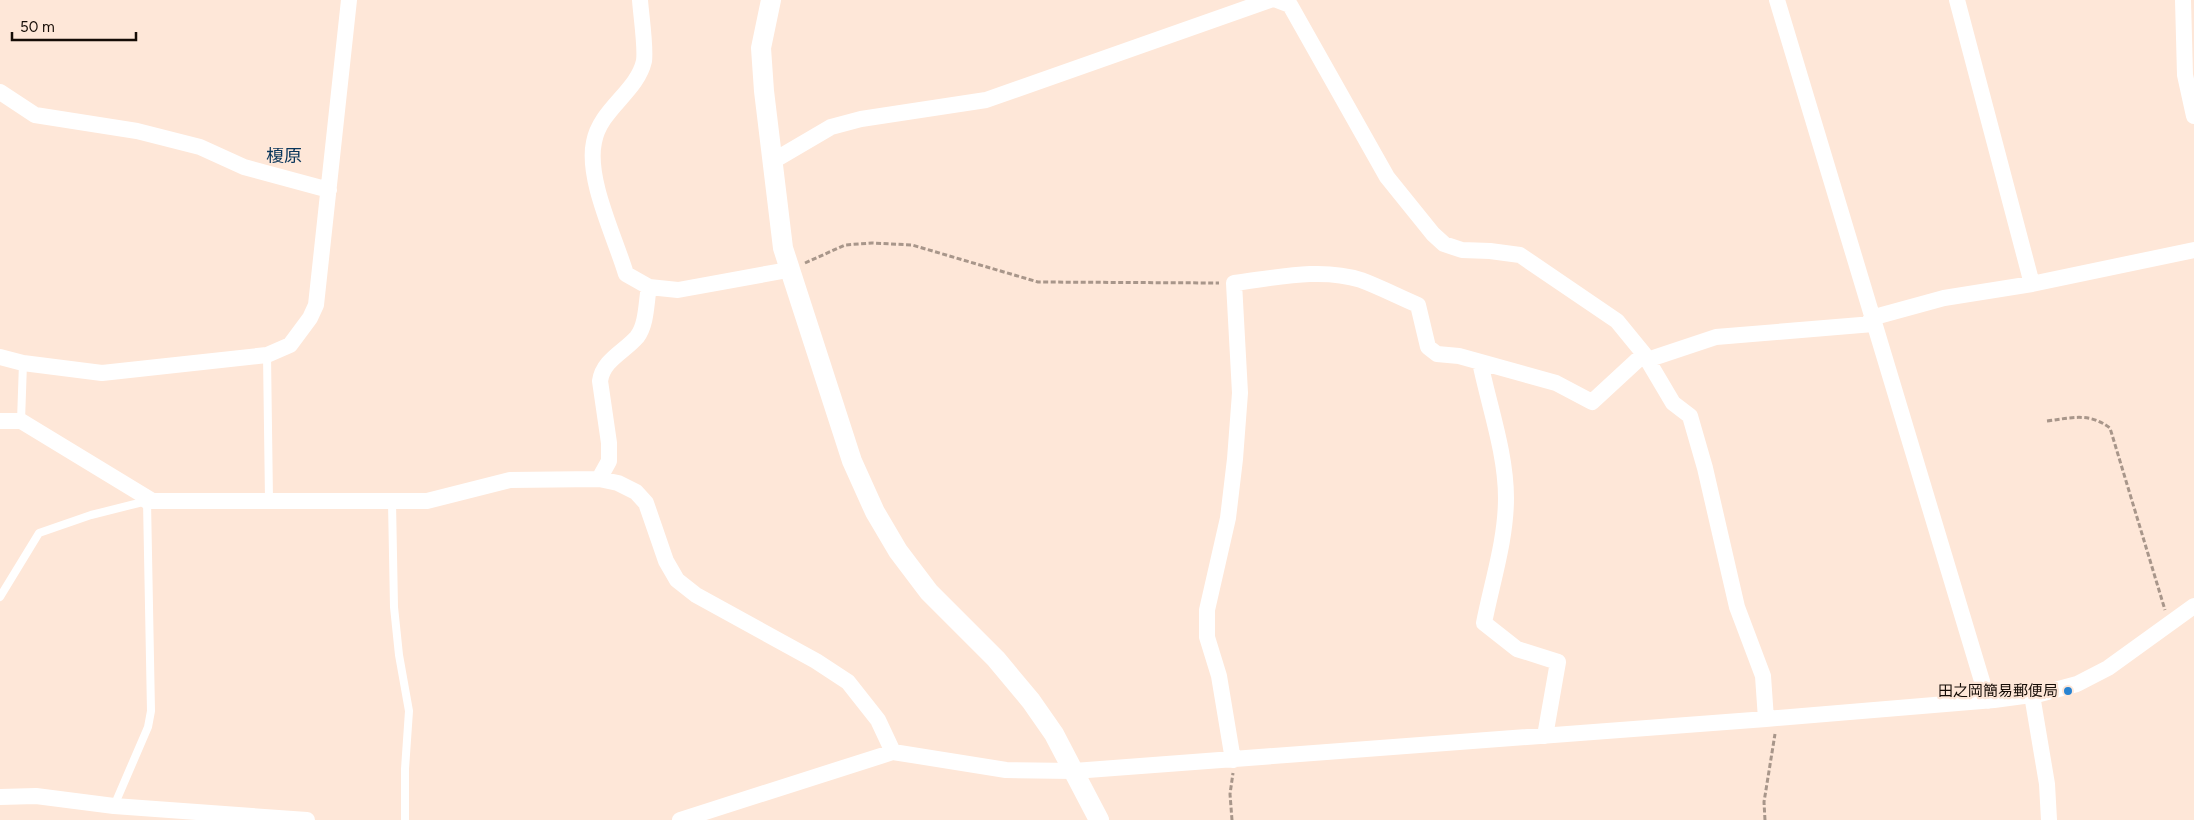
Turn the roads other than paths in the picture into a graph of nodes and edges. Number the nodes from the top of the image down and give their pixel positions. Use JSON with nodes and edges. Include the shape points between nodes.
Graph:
{"nodes":[{"id":1,"x":349,"y":0,"type":"edge"},
{"id":2,"x":640,"y":0,"type":"edge"},
{"id":3,"x":771,"y":0,"type":"edge"},
{"id":4,"x":1270,"y":0,"type":"edge"},
{"id":5,"x":1777,"y":0,"type":"edge"},
{"id":6,"x":1958,"y":0,"type":"edge"},
{"id":7,"x":2183,"y":0,"type":"edge"},
{"id":8,"x":1288,"y":2,"type":"edge"},
{"id":9,"x":0,"y":92,"type":"edge"},
{"id":10,"x":2194,"y":116,"type":"edge"},
{"id":11,"x":773,"y":161,"type":"junction"},
{"id":12,"x":329,"y":190,"type":"junction"},
{"id":13,"x":2194,"y":250,"type":"edge"},
{"id":14,"x":788,"y":270,"type":"junction"},
{"id":15,"x":2032,"y":284,"type":"junction"},
{"id":16,"x":648,"y":287,"type":"junction"},
{"id":17,"x":1872,"y":321,"type":"junction"},
{"id":18,"x":267,"y":355,"type":"junction"},
{"id":19,"x":0,"y":357,"type":"edge"},
{"id":20,"x":1646,"y":357,"type":"junction"},
{"id":21,"x":1480,"y":362,"type":"junction"},
{"id":22,"x":24,"y":363,"type":"junction"},
{"id":23,"x":0,"y":421,"type":"edge"},
{"id":24,"x":21,"y":421,"type":"junction"},
{"id":25,"x":599,"y":479,"type":"junction"},
{"id":26,"x":149,"y":500,"type":"junction"},
{"id":27,"x":269,"y":500,"type":"junction"},
{"id":28,"x":392,"y":502,"type":"junction"},
{"id":29,"x":0,"y":597,"type":"edge"},
{"id":30,"x":2194,"y":606,"type":"edge"},
{"id":31,"x":2032,"y":695,"type":"junction"},
{"id":32,"x":1988,"y":700,"type":"junction"},
{"id":33,"x":1772,"y":719,"type":"junction"},
{"id":34,"x":1545,"y":736,"type":"junction"},
{"id":35,"x":893,"y":752,"type":"junction"},
{"id":36,"x":1233,"y":760,"type":"junction"},
{"id":37,"x":1074,"y":771,"type":"junction"},
{"id":38,"x":0,"y":797,"type":"edge"},
{"id":39,"x":114,"y":806,"type":"junction"},
{"id":40,"x":307,"y":820,"type":"edge"},
{"id":41,"x":405,"y":820,"type":"edge"},
{"id":42,"x":680,"y":820,"type":"edge"},
{"id":43,"x":1099,"y":820,"type":"edge"},
{"id":44,"x":2049,"y":820,"type":"edge"}],
"edges":[{"from":1,"to":12,"type":"street"},
{"from":2,"to":16,"type":"street","via":[[644,61],[634,81],[608,112],[594,141],[594,178],[626,274]]},
{"from":3,"to":11,"type":"street","via":[[761,48]]},
{"from":4,"to":11,"type":"street","via":[[986,100],[861,119],[831,127]]},
{"from":5,"to":17,"type":"street"},
{"from":6,"to":15,"type":"street"},
{"from":7,"to":10,"type":"street","via":[[2185,75]]},
{"from":8,"to":20,"type":"street","via":[[1387,177],[1433,234],[1444,244],[1462,250],[1520,255],[1617,321]]},
{"from":9,"to":12,"type":"street","via":[[35,115],[137,131],[200,148],[244,167]]},
{"from":11,"to":14,"type":"street"},
{"from":12,"to":18,"type":"street","via":[[316,305],[290,345]]},
{"from":13,"to":15,"type":"street"},
{"from":14,"to":16,"type":"street","via":[[678,290]]},
{"from":14,"to":37,"type":"street","via":[[852,461],[875,512],[898,551],[929,592],[996,659],[1031,700]]},
{"from":15,"to":17,"type":"street","via":[[1944,298]]},
{"from":16,"to":25,"type":"street","via":[[638,336],[601,371],[608,461]]},
{"from":17,"to":20,"type":"street","via":[[1716,337]]},
{"from":17,"to":32,"type":"street"},
{"from":18,"to":22,"type":"street","via":[[102,373]]},
{"from":18,"to":27,"type":"lane"},
{"from":19,"to":22,"type":"street"},
{"from":20,"to":21,"type":"street","via":[[1592,402],[1556,383]]},
{"from":20,"to":33,"type":"street","via":[[1673,404],[1690,416],[1736,607],[1763,676]]},
{"from":21,"to":34,"type":"street","via":[[1505,474],[1506,499],[1484,623],[1517,648],[1558,662]]},
{"from":21,"to":36,"type":"street","via":[[1437,354],[1428,346],[1418,305],[1360,280],[1308,274],[1234,283],[1240,393],[1235,459],[1228,518],[1207,610],[1207,637],[1218,676]]},
{"from":22,"to":24,"type":"lane"},
{"from":23,"to":24,"type":"street"},
{"from":24,"to":26,"type":"street"},
{"from":25,"to":28,"type":"street","via":[[510,480],[427,501]]},
{"from":25,"to":35,"type":"street","via":[[618,483],[636,492],[646,503],[666,561],[677,580],[696,595],[816,660],[848,682],[878,720]]},
{"from":26,"to":27,"type":"street"},
{"from":26,"to":29,"type":"lane","via":[[39,533]]},
{"from":26,"to":39,"type":"lane","via":[[151,711],[148,727]]},
{"from":27,"to":28,"type":"street"},
{"from":28,"to":41,"type":"lane","via":[[394,607],[409,711]]},
{"from":30,"to":31,"type":"street","via":[[2108,668],[2077,684]]},
{"from":31,"to":32,"type":"street"},
{"from":31,"to":44,"type":"street","via":[[2047,784]]},
{"from":32,"to":33,"type":"street"},
{"from":33,"to":34,"type":"street"},
{"from":34,"to":36,"type":"street"},
{"from":35,"to":37,"type":"street","via":[[1006,770]]},
{"from":35,"to":42,"type":"street"},
{"from":36,"to":37,"type":"street"},
{"from":37,"to":43,"type":"street"},
{"from":38,"to":39,"type":"street","via":[[36,796]]},
{"from":39,"to":40,"type":"street"}]}
